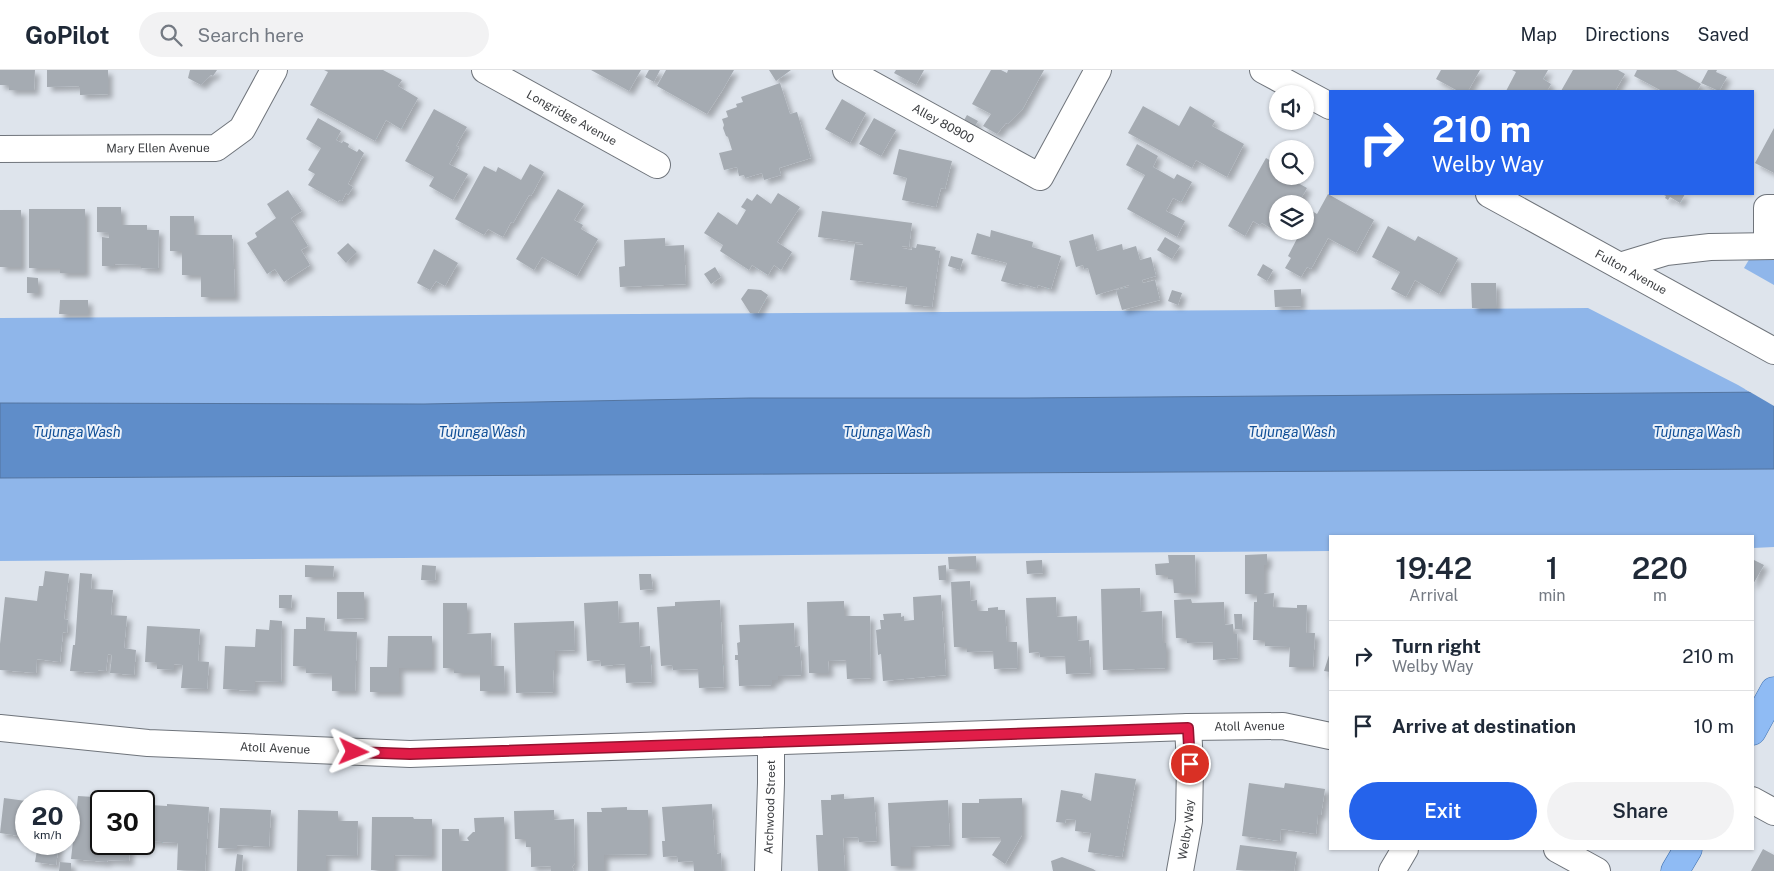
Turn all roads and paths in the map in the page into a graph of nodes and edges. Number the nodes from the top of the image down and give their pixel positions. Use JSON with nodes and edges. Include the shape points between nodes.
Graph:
{"nodes":[{"id":1,"x":274,"y":70,"type":"edge"},
{"id":2,"x":485,"y":70,"type":"edge"},
{"id":3,"x":846,"y":70,"type":"edge"},
{"id":4,"x":1098,"y":70,"type":"edge"},
{"id":5,"x":1264,"y":70,"type":"edge"},
{"id":6,"x":1329,"y":105,"type":"edge"},
{"id":7,"x":0,"y":149,"type":"edge"},
{"id":8,"x":657,"y":165,"type":"dead end"},
{"id":9,"x":1491,"y":195,"type":"edge"},
{"id":10,"x":1774,"y":208,"type":"edge"},
{"id":11,"x":1771,"y":246,"type":"edge"},
{"id":12,"x":1620,"y":266,"type":"junction"},
{"id":13,"x":1774,"y":351,"type":"edge"},
{"id":14,"x":1774,"y":690,"type":"edge"},
{"id":15,"x":1754,"y":726,"type":"edge"},
{"id":16,"x":0,"y":728,"type":"edge"},
{"id":17,"x":1188,"y":728,"type":"junction"},
{"id":18,"x":1329,"y":736,"type":"edge"},
{"id":19,"x":770,"y":742,"type":"junction"},
{"id":20,"x":1754,"y":801,"type":"edge"},
{"id":21,"x":1774,"y":812,"type":"edge"},
{"id":22,"x":1404,"y":850,"type":"edge"},
{"id":23,"x":1559,"y":850,"type":"edge"},
{"id":24,"x":1687,"y":850,"type":"edge"},
{"id":25,"x":768,"y":871,"type":"edge"},
{"id":26,"x":1180,"y":871,"type":"edge"},
{"id":27,"x":1392,"y":871,"type":"edge"},
{"id":28,"x":1597,"y":871,"type":"edge"},
{"id":29,"x":1675,"y":871,"type":"edge"}],
"edges":[{"from":1,"to":7,"type":"street","name":"Mary Ellen Avenue","via":[[242,129],[216,148]]},
{"from":2,"to":8,"type":"street","name":"Longridge Avenue"},
{"from":3,"to":4,"type":"street","name":"Alley 80900","via":[[1040,176]]},
{"from":5,"to":6,"type":"street"},
{"from":9,"to":12,"type":"street","name":"Fulton Avenue"},
{"from":10,"to":11,"type":"street","via":[[1767,208]]},
{"from":11,"to":12,"type":"street","via":[[1666,252]]},
{"from":12,"to":13,"type":"street","name":"Fulton Avenue"},
{"from":14,"to":15,"type":"main road"},
{"from":16,"to":19,"type":"street","name":"Atoll Avenue","via":[[148,742],[410,754]]},
{"from":17,"to":18,"type":"street","name":"Atoll Avenue","via":[[1283,726]]},
{"from":17,"to":19,"type":"street","name":"Atoll Avenue"},
{"from":17,"to":26,"type":"street","name":"Welby Way","via":[[1189,822]]},
{"from":19,"to":25,"type":"street","name":"Archwood Street"},
{"from":20,"to":21,"type":"street"},
{"from":22,"to":27,"type":"street"},
{"from":23,"to":28,"type":"street"},
{"from":24,"to":29,"type":"main road"}]}
